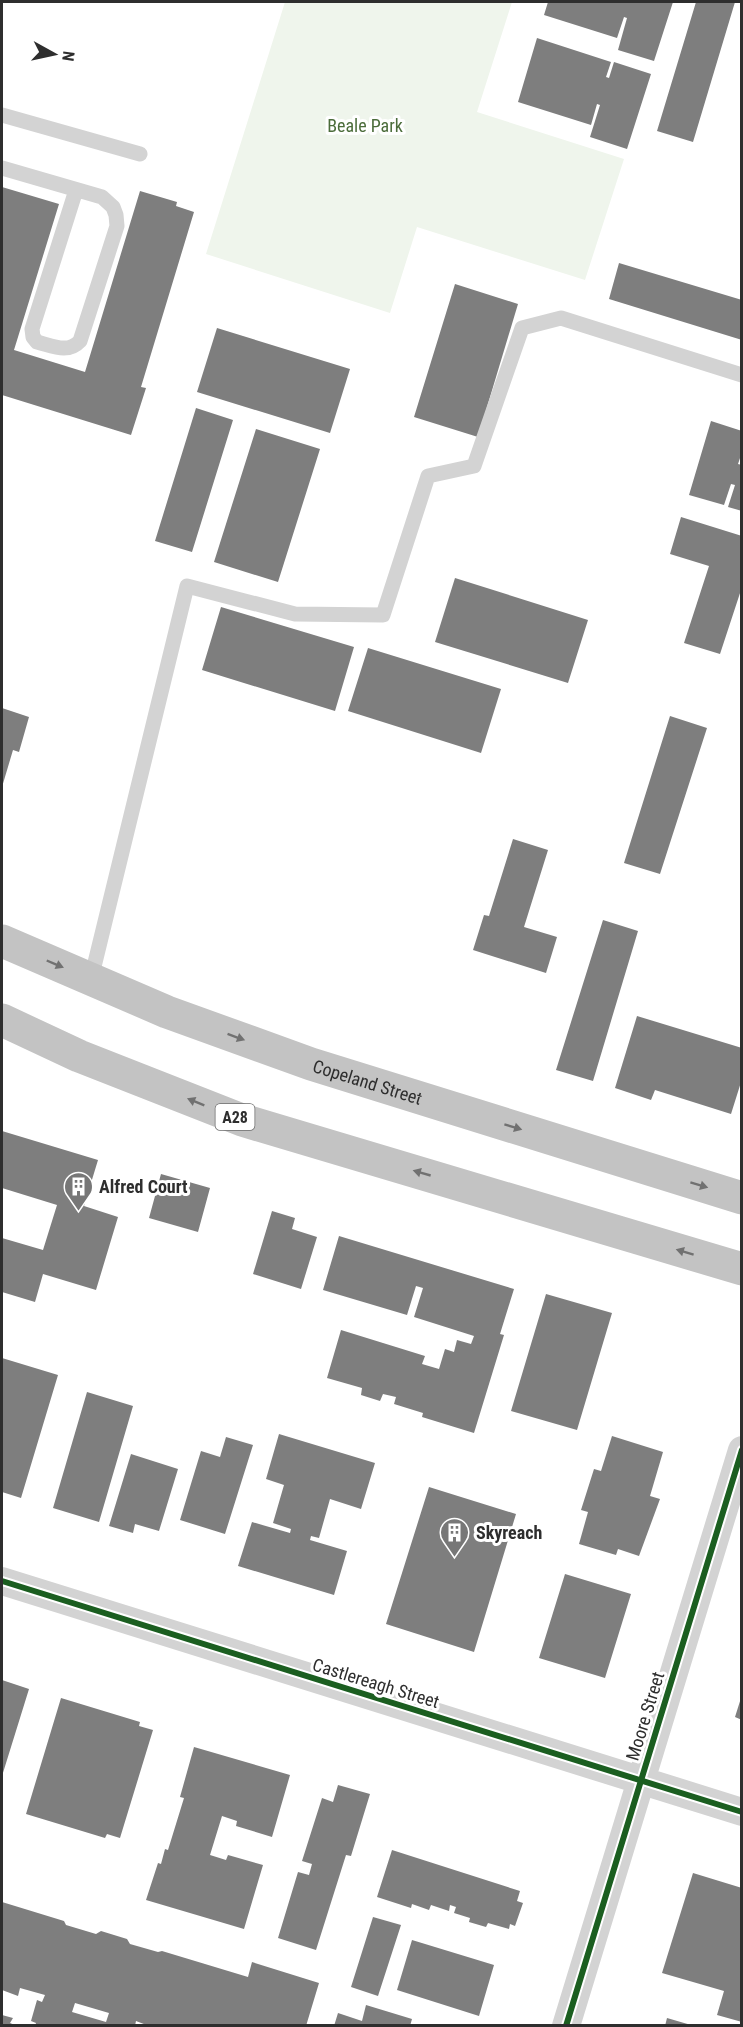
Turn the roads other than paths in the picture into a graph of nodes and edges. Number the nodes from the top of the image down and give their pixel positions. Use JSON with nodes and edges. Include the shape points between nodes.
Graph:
{"nodes":[{"id":1,"x":2,"y":115,"type":"edge"},
{"id":2,"x":140,"y":154,"type":"dead end"},
{"id":3,"x":2,"y":168,"type":"edge"},
{"id":4,"x":76,"y":190,"type":"junction"},
{"id":5,"x":741,"y":375,"type":"edge"},
{"id":6,"x":2,"y":941,"type":"edge"},
{"id":7,"x":91,"y":979,"type":"junction"},
{"id":8,"x":2,"y":1020,"type":"edge"},
{"id":9,"x":741,"y":1198,"type":"edge"},
{"id":10,"x":741,"y":1269,"type":"edge"},
{"id":11,"x":741,"y":1450,"type":"edge"},
{"id":12,"x":2,"y":1581,"type":"edge"},
{"id":13,"x":641,"y":1781,"type":"junction"},
{"id":14,"x":741,"y":1812,"type":"edge"},
{"id":15,"x":566,"y":2025,"type":"edge"}],
"edges":[{"from":1,"to":2,"type":"lane"},
{"from":3,"to":4,"type":"lane"},
{"from":4,"to":4,"type":"lane","via":[[102,197],[113,207],[117,226],[80,341],[66,349],[37,342],[32,329]]},
{"from":5,"to":7,"type":"lane","via":[[561,318],[522,328],[474,466],[428,476],[383,615],[295,614],[187,586]]},
{"from":6,"to":7,"type":"highway","name":"Copeland Street","one_way":true},
{"from":7,"to":9,"type":"highway","name":"Copeland Street","one_way":true,"via":[[167,1012],[311,1064]]},
{"from":10,"to":8,"type":"highway","number":"A28","one_way":true,"via":[[242,1120],[79,1056]]},
{"from":11,"to":13,"type":"street","name":"Moore Street"},
{"from":12,"to":13,"type":"street","name":"Castlereagh Street"},
{"from":13,"to":14,"type":"street","name":"Castlereagh Street"},
{"from":13,"to":15,"type":"street","name":"Moore Street"}]}
